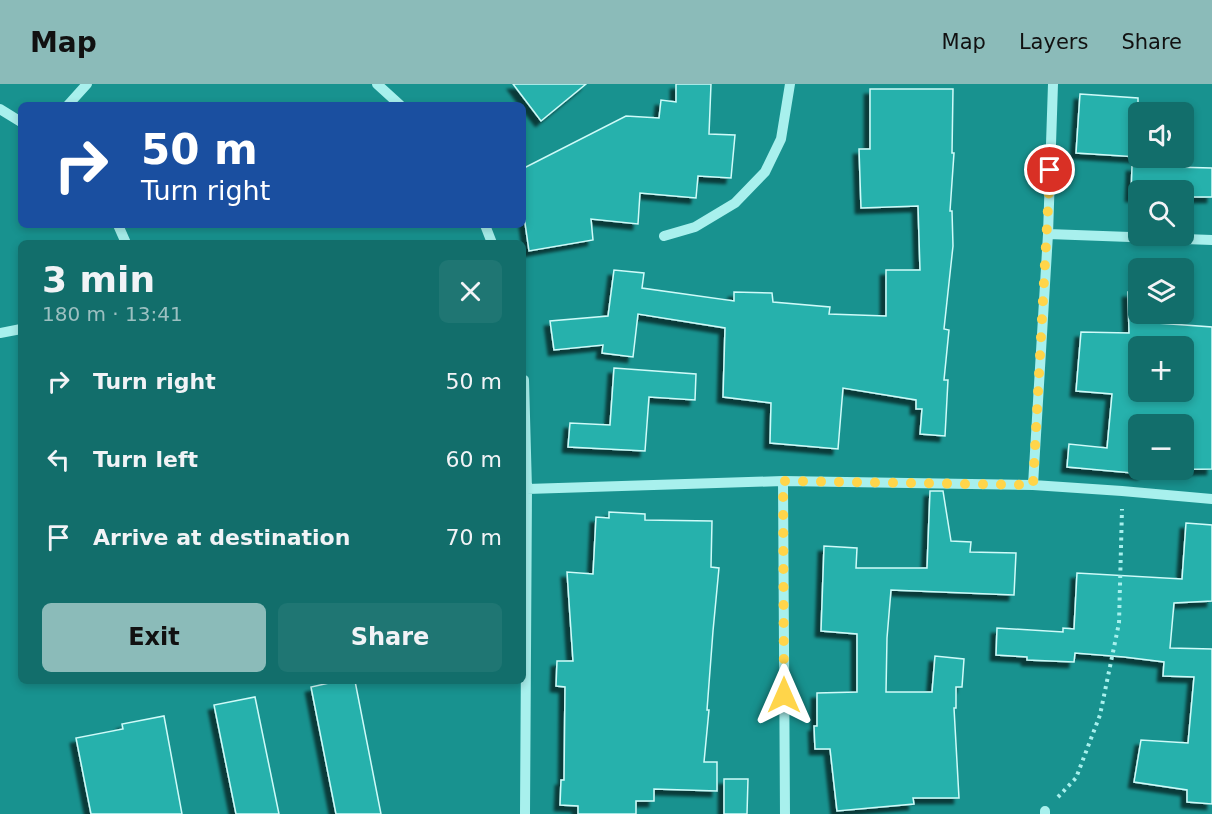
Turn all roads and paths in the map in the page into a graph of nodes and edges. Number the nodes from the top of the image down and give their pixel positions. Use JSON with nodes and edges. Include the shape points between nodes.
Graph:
{"nodes":[{"id":1,"x":87,"y":84,"type":"edge"},
{"id":2,"x":377,"y":84,"type":"edge"},
{"id":3,"x":790,"y":84,"type":"edge"},
{"id":4,"x":1053,"y":84,"type":"edge"},
{"id":5,"x":71,"y":102,"type":"edge"},
{"id":6,"x":397,"y":102,"type":"edge"},
{"id":7,"x":0,"y":109,"type":"edge"},
{"id":8,"x":18,"y":120,"type":"edge"},
{"id":9,"x":1048,"y":234,"type":"junction"},
{"id":10,"x":664,"y":236,"type":"dead end"},
{"id":11,"x":1212,"y":240,"type":"edge"},
{"id":12,"x":18,"y":330,"type":"edge"},
{"id":13,"x":0,"y":333,"type":"edge"},
{"id":14,"x":526,"y":453,"type":"edge"},
{"id":15,"x":783,"y":481,"type":"junction"},
{"id":16,"x":1033,"y":485,"type":"junction"},
{"id":17,"x":527,"y":489,"type":"junction"},
{"id":18,"x":1122,"y":490,"type":"junction"},
{"id":19,"x":1212,"y":499,"type":"edge"},
{"id":20,"x":526,"y":652,"type":"edge"},
{"id":21,"x":526,"y":684,"type":"edge"},
{"id":22,"x":1045,"y":812,"type":"edge"},
{"id":23,"x":525,"y":814,"type":"edge"},
{"id":24,"x":785,"y":814,"type":"edge"}],
"edges":[{"from":1,"to":5,"type":"street"},
{"from":2,"to":6,"type":"street"},
{"from":3,"to":10,"type":"street","via":[[781,139],[765,172],[735,203],[695,227]]},
{"from":4,"to":9,"type":"street"},
{"from":7,"to":8,"type":"street"},
{"from":9,"to":11,"type":"street"},
{"from":9,"to":16,"type":"street"},
{"from":12,"to":13,"type":"street"},
{"from":14,"to":17,"type":"street"},
{"from":15,"to":16,"type":"street"},
{"from":15,"to":17,"type":"street"},
{"from":15,"to":24,"type":"street"},
{"from":16,"to":18,"type":"street"},
{"from":17,"to":20,"type":"street"},
{"from":18,"to":19,"type":"street"},
{"from":18,"to":22,"type":"path","via":[[1119,623],[1100,715],[1076,778]]},
{"from":21,"to":23,"type":"street"}]}
